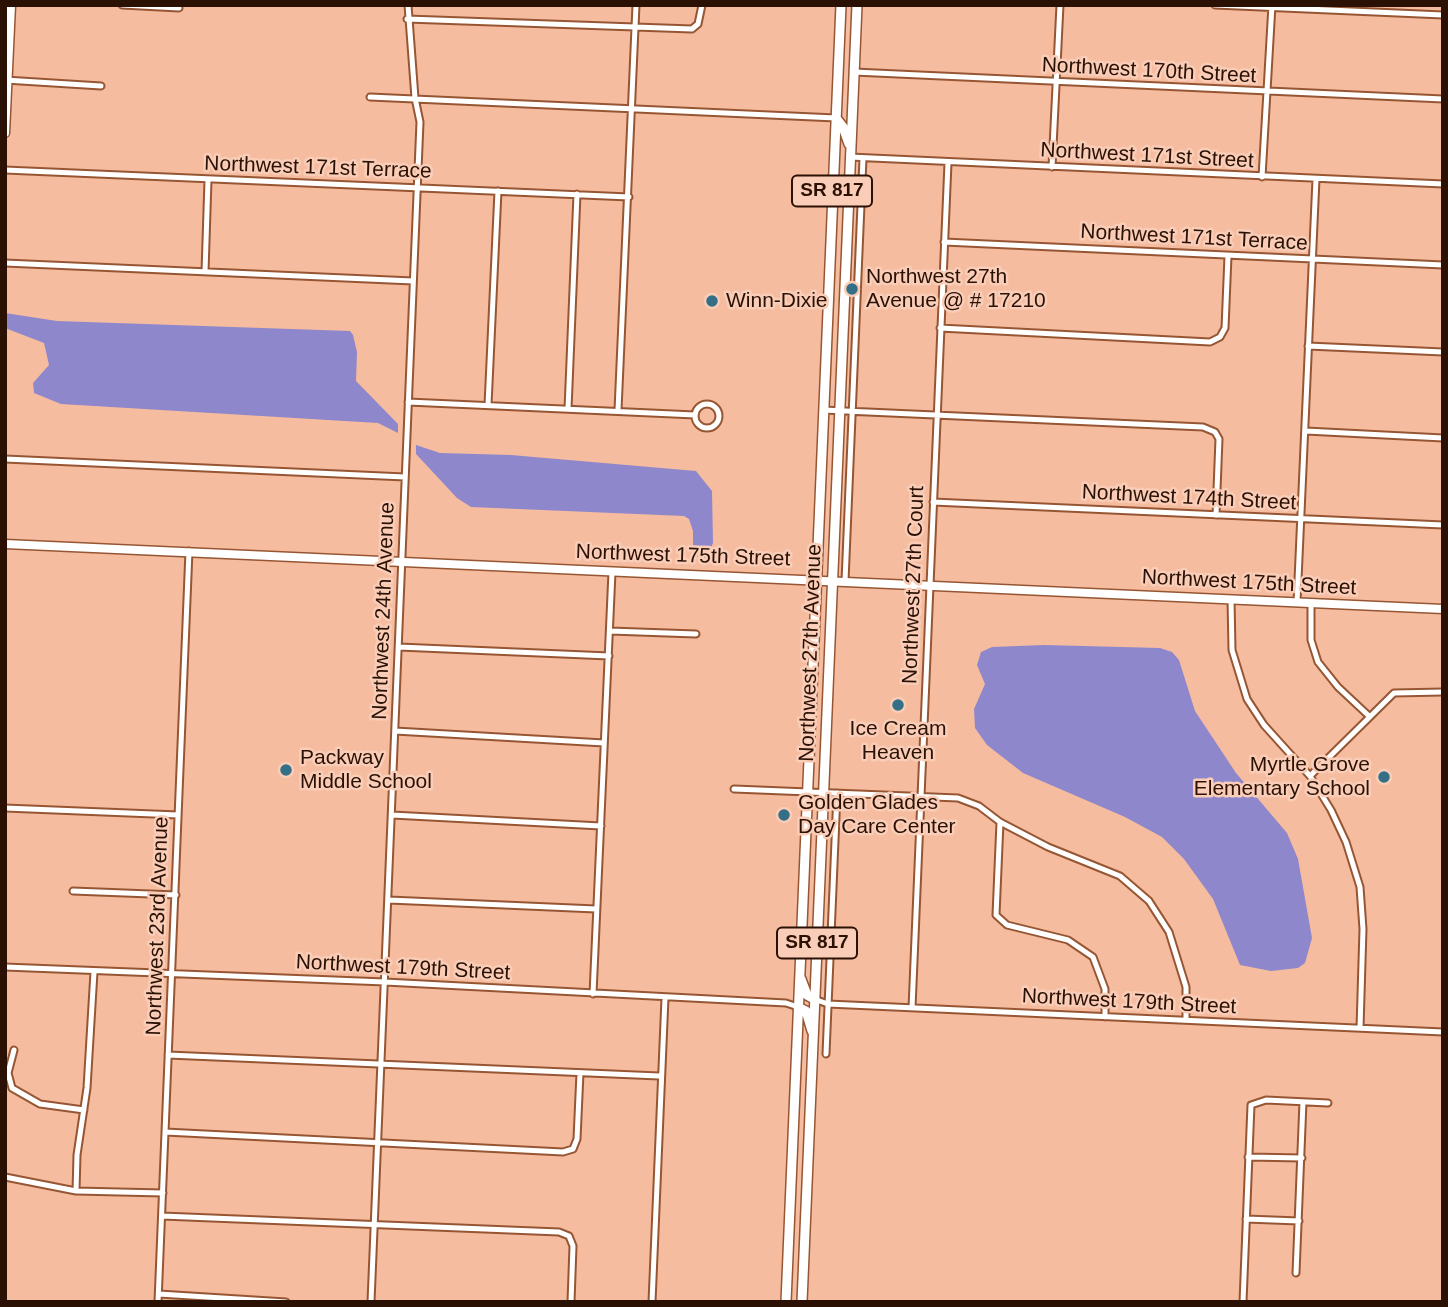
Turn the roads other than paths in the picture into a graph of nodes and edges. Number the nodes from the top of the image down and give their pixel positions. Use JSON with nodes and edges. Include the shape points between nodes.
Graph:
{"nodes":[{"id":1,"x":11,"y":5,"type":"edge"},
{"id":2,"x":122,"y":5,"type":"edge"},
{"id":3,"x":408,"y":5,"type":"edge"},
{"id":4,"x":636,"y":5,"type":"edge"},
{"id":5,"x":702,"y":5,"type":"edge"},
{"id":6,"x":841,"y":5,"type":"edge"},
{"id":7,"x":850,"y":5,"type":"edge"},
{"id":8,"x":857,"y":5,"type":"edge"},
{"id":9,"x":1060,"y":5,"type":"edge"},
{"id":10,"x":1215,"y":5,"type":"edge"},
{"id":11,"x":1272,"y":6,"type":"edge"},
{"id":12,"x":179,"y":8,"type":"dead end"},
{"id":13,"x":1443,"y":15,"type":"edge"},
{"id":14,"x":407,"y":19,"type":"junction"},
{"id":15,"x":856,"y":19,"type":"junction"},
{"id":16,"x":635,"y":28,"type":"junction"},
{"id":17,"x":854,"y":72,"type":"junction"},
{"id":18,"x":6,"y":80,"type":"edge"},
{"id":19,"x":1056,"y":82,"type":"junction"},
{"id":20,"x":102,"y":86,"type":"dead end"},
{"id":21,"x":1269,"y":93,"type":"junction"},
{"id":22,"x":370,"y":97,"type":"dead end"},
{"id":23,"x":415,"y":98,"type":"junction"},
{"id":24,"x":1443,"y":99,"type":"edge"},
{"id":25,"x":632,"y":109,"type":"junction"},
{"id":26,"x":6,"y":116,"type":"edge"},
{"id":27,"x":836,"y":118,"type":"junction"},
{"id":28,"x":5,"y":132,"type":"edge"},
{"id":29,"x":850,"y":153,"type":"junction"},
{"id":30,"x":863,"y":158,"type":"junction"},
{"id":31,"x":948,"y":163,"type":"junction"},
{"id":32,"x":1052,"y":167,"type":"junction"},
{"id":33,"x":5,"y":170,"type":"edge"},
{"id":34,"x":1262,"y":177,"type":"junction"},
{"id":35,"x":1316,"y":179,"type":"junction"},
{"id":36,"x":208,"y":180,"type":"junction"},
{"id":37,"x":1443,"y":184,"type":"edge"},
{"id":38,"x":418,"y":188,"type":"junction"},
{"id":39,"x":498,"y":191,"type":"junction"},
{"id":40,"x":577,"y":194,"type":"junction"},
{"id":41,"x":629,"y":197,"type":"junction"},
{"id":42,"x":944,"y":242,"type":"junction"},
{"id":43,"x":1228,"y":256,"type":"junction"},
{"id":44,"x":1311,"y":259,"type":"junction"},
{"id":45,"x":5,"y":263,"type":"edge"},
{"id":46,"x":829,"y":265,"type":"junction"},
{"id":47,"x":1443,"y":265,"type":"edge"},
{"id":48,"x":845,"y":266,"type":"junction"},
{"id":49,"x":205,"y":272,"type":"junction"},
{"id":50,"x":413,"y":281,"type":"junction"},
{"id":51,"x":940,"y":328,"type":"junction"},
{"id":52,"x":1308,"y":346,"type":"junction"},
{"id":53,"x":1443,"y":352,"type":"edge"},
{"id":54,"x":408,"y":402,"type":"junction"},
{"id":55,"x":488,"y":405,"type":"junction"},
{"id":56,"x":568,"y":409,"type":"junction"},
{"id":57,"x":618,"y":410,"type":"junction"},
{"id":58,"x":823,"y":410,"type":"junction"},
{"id":59,"x":839,"y":411,"type":"junction"},
{"id":60,"x":852,"y":411,"type":"junction"},
{"id":61,"x":695,"y":415,"type":"junction"},
{"id":62,"x":937,"y":416,"type":"junction"},
{"id":63,"x":1306,"y":431,"type":"junction"},
{"id":64,"x":1443,"y":438,"type":"edge"},
{"id":65,"x":5,"y":459,"type":"edge"},
{"id":66,"x":405,"y":477,"type":"junction"},
{"id":67,"x":933,"y":502,"type":"junction"},
{"id":68,"x":1216,"y":515,"type":"junction"},
{"id":69,"x":1301,"y":519,"type":"junction"},
{"id":70,"x":1443,"y":525,"type":"edge"},
{"id":71,"x":5,"y":544,"type":"edge"},
{"id":72,"x":189,"y":551,"type":"junction"},
{"id":73,"x":402,"y":561,"type":"junction"},
{"id":74,"x":612,"y":572,"type":"junction"},
{"id":75,"x":816,"y":579,"type":"junction"},
{"id":76,"x":832,"y":580,"type":"junction"},
{"id":77,"x":845,"y":581,"type":"junction"},
{"id":78,"x":930,"y":586,"type":"junction"},
{"id":79,"x":1231,"y":599,"type":"junction"},
{"id":80,"x":1297,"y":602,"type":"junction"},
{"id":81,"x":1311,"y":603,"type":"junction"},
{"id":82,"x":1443,"y":609,"type":"edge"},
{"id":83,"x":610,"y":631,"type":"junction"},
{"id":84,"x":696,"y":634,"type":"dead end"},
{"id":85,"x":398,"y":647,"type":"junction"},
{"id":86,"x":609,"y":656,"type":"junction"},
{"id":87,"x":1443,"y":692,"type":"edge"},
{"id":88,"x":1369,"y":716,"type":"junction"},
{"id":89,"x":395,"y":731,"type":"junction"},
{"id":90,"x":604,"y":743,"type":"junction"},
{"id":91,"x":1310,"y":776,"type":"junction"},
{"id":92,"x":734,"y":789,"type":"dead end"},
{"id":93,"x":807,"y":792,"type":"junction"},
{"id":94,"x":823,"y":793,"type":"junction"},
{"id":95,"x":837,"y":793,"type":"junction"},
{"id":96,"x":921,"y":797,"type":"junction"},
{"id":97,"x":5,"y":808,"type":"edge"},
{"id":98,"x":178,"y":815,"type":"junction"},
{"id":99,"x":392,"y":815,"type":"junction"},
{"id":100,"x":1000,"y":822,"type":"junction"},
{"id":101,"x":601,"y":826,"type":"junction"},
{"id":102,"x":73,"y":891,"type":"dead end"},
{"id":103,"x":176,"y":895,"type":"junction"},
{"id":104,"x":389,"y":900,"type":"junction"},
{"id":105,"x":596,"y":909,"type":"junction"},
{"id":106,"x":5,"y":967,"type":"edge"},
{"id":107,"x":94,"y":972,"type":"junction"},
{"id":108,"x":173,"y":975,"type":"junction"},
{"id":109,"x":799,"y":976,"type":"junction"},
{"id":110,"x":385,"y":982,"type":"junction"},
{"id":111,"x":593,"y":994,"type":"junction"},
{"id":112,"x":665,"y":998,"type":"junction"},
{"id":113,"x":814,"y":999,"type":"junction"},
{"id":114,"x":828,"y":1004,"type":"junction"},
{"id":115,"x":798,"y":1007,"type":"junction"},
{"id":116,"x":912,"y":1008,"type":"junction"},
{"id":117,"x":1105,"y":1017,"type":"junction"},
{"id":118,"x":1186,"y":1020,"type":"junction"},
{"id":119,"x":1360,"y":1028,"type":"junction"},
{"id":120,"x":813,"y":1032,"type":"junction"},
{"id":121,"x":1443,"y":1032,"type":"edge"},
{"id":122,"x":14,"y":1050,"type":"dead end"},
{"id":123,"x":826,"y":1054,"type":"dead end"},
{"id":124,"x":168,"y":1055,"type":"junction"},
{"id":125,"x":381,"y":1065,"type":"junction"},
{"id":126,"x":580,"y":1073,"type":"junction"},
{"id":127,"x":659,"y":1076,"type":"junction"},
{"id":128,"x":1303,"y":1102,"type":"junction"},
{"id":129,"x":1328,"y":1103,"type":"dead end"},
{"id":130,"x":84,"y":1110,"type":"junction"},
{"id":131,"x":165,"y":1132,"type":"junction"},
{"id":132,"x":377,"y":1143,"type":"junction"},
{"id":133,"x":1248,"y":1157,"type":"junction"},
{"id":134,"x":1302,"y":1158,"type":"junction"},
{"id":135,"x":5,"y":1177,"type":"edge"},
{"id":136,"x":791,"y":1179,"type":"junction"},
{"id":137,"x":807,"y":1180,"type":"junction"},
{"id":138,"x":76,"y":1191,"type":"junction"},
{"id":139,"x":163,"y":1193,"type":"junction"},
{"id":140,"x":162,"y":1216,"type":"junction"},
{"id":141,"x":1246,"y":1219,"type":"junction"},
{"id":142,"x":1299,"y":1221,"type":"junction"},
{"id":143,"x":374,"y":1224,"type":"junction"},
{"id":144,"x":1296,"y":1273,"type":"dead end"},
{"id":145,"x":159,"y":1294,"type":"junction"},
{"id":146,"x":158,"y":1302,"type":"edge"},
{"id":147,"x":286,"y":1302,"type":"edge"},
{"id":148,"x":371,"y":1302,"type":"edge"},
{"id":149,"x":571,"y":1302,"type":"edge"},
{"id":150,"x":652,"y":1302,"type":"edge"},
{"id":151,"x":786,"y":1302,"type":"edge"},
{"id":152,"x":802,"y":1302,"type":"edge"},
{"id":153,"x":1243,"y":1302,"type":"edge"}],
"edges":[{"from":1,"to":18,"type":"street"},
{"from":2,"to":12,"type":"street"},
{"from":3,"to":14,"type":"street","name":"Northwest 24th Avenue"},
{"from":4,"to":16,"type":"street"},
{"from":5,"to":16,"type":"street","via":[[692,29]]},
{"from":6,"to":27,"type":"main road","name":"Northwest 27th Avenue","number":"SR 817"},
{"from":7,"to":15,"type":"main road"},
{"from":8,"to":15,"type":"main road","name":"Northwest 27th Avenue","number":"SR 817"},
{"from":9,"to":19,"type":"street"},
{"from":10,"to":11,"type":"street"},
{"from":11,"to":13,"type":"street"},
{"from":11,"to":21,"type":"street"},
{"from":14,"to":16,"type":"street"},
{"from":14,"to":23,"type":"street","name":"Northwest 24th Avenue"},
{"from":15,"to":17,"type":"main road","name":"Northwest 27th Avenue","number":"SR 817"},
{"from":16,"to":25,"type":"street"},
{"from":17,"to":19,"type":"street","name":"Northwest 170th Street"},
{"from":17,"to":29,"type":"main road","name":"Northwest 27th Avenue","number":"SR 817"},
{"from":18,"to":20,"type":"street"},
{"from":18,"to":26,"type":"street"},
{"from":19,"to":21,"type":"street","name":"Northwest 170th Street"},
{"from":19,"to":32,"type":"street"},
{"from":21,"to":24,"type":"street","name":"Northwest 170th Street"},
{"from":21,"to":34,"type":"street"},
{"from":22,"to":23,"type":"street"},
{"from":23,"to":25,"type":"street"},
{"from":23,"to":38,"type":"street","name":"Northwest 24th Avenue","via":[[420,122]]},
{"from":25,"to":27,"type":"street"},
{"from":25,"to":41,"type":"street"},
{"from":26,"to":28,"type":"street"},
{"from":27,"to":29,"type":"main road"},
{"from":27,"to":46,"type":"main road","name":"Northwest 27th Avenue","number":"SR 817"},
{"from":29,"to":30,"type":"street","name":"Northwest 171st Street"},
{"from":29,"to":48,"type":"main road","name":"Northwest 27th Avenue","number":"SR 817"},
{"from":30,"to":31,"type":"street","name":"Northwest 171st Street"},
{"from":30,"to":60,"type":"street"},
{"from":31,"to":32,"type":"street","name":"Northwest 171st Street"},
{"from":31,"to":42,"type":"street","name":"Northwest 27th Court"},
{"from":32,"to":34,"type":"street","name":"Northwest 171st Street"},
{"from":33,"to":36,"type":"street","name":"Northwest 171st Terrace"},
{"from":34,"to":35,"type":"street","name":"Northwest 171st Street"},
{"from":35,"to":37,"type":"street","name":"Northwest 171st Street"},
{"from":35,"to":44,"type":"street"},
{"from":36,"to":38,"type":"street","name":"Northwest 171st Terrace"},
{"from":36,"to":49,"type":"street"},
{"from":38,"to":39,"type":"street","name":"Northwest 171st Terrace"},
{"from":38,"to":50,"type":"street","name":"Northwest 24th Avenue"},
{"from":39,"to":40,"type":"street","name":"Northwest 171st Terrace"},
{"from":39,"to":55,"type":"street"},
{"from":40,"to":41,"type":"street","name":"Northwest 171st Terrace"},
{"from":40,"to":56,"type":"street"},
{"from":41,"to":57,"type":"street"},
{"from":42,"to":43,"type":"street","name":"Northwest 171st Terrace"},
{"from":42,"to":51,"type":"street","name":"Northwest 27th Court"},
{"from":43,"to":44,"type":"street","name":"Northwest 171st Terrace"},
{"from":43,"to":51,"type":"street","via":[[1225,328],[1210,342]]},
{"from":44,"to":47,"type":"street","name":"Northwest 171st Terrace"},
{"from":44,"to":52,"type":"street"},
{"from":45,"to":49,"type":"street"},
{"from":46,"to":48,"type":"main road"},
{"from":46,"to":58,"type":"main road","name":"Northwest 27th Avenue","number":"SR 817"},
{"from":48,"to":59,"type":"main road","name":"Northwest 27th Avenue","number":"SR 817"},
{"from":49,"to":50,"type":"street"},
{"from":50,"to":54,"type":"street","name":"Northwest 24th Avenue"},
{"from":51,"to":62,"type":"street","name":"Northwest 27th Court"},
{"from":52,"to":53,"type":"street"},
{"from":52,"to":63,"type":"street"},
{"from":54,"to":55,"type":"street"},
{"from":54,"to":66,"type":"street","name":"Northwest 24th Avenue"},
{"from":55,"to":56,"type":"street"},
{"from":56,"to":57,"type":"street"},
{"from":57,"to":61,"type":"street"},
{"from":58,"to":59,"type":"street"},
{"from":58,"to":75,"type":"main road","name":"Northwest 27th Avenue","number":"SR 817"},
{"from":59,"to":60,"type":"street"},
{"from":59,"to":76,"type":"main road","name":"Northwest 27th Avenue","number":"SR 817"},
{"from":60,"to":62,"type":"street"},
{"from":60,"to":77,"type":"street"},
{"from":61,"to":61,"type":"street","via":[[704,428],[715,425],[719,418],[709,404]]},
{"from":62,"to":67,"type":"street","name":"Northwest 27th Court"},
{"from":62,"to":68,"type":"street","via":[[1203,427],[1215,432],[1220,448]]},
{"from":63,"to":64,"type":"street"},
{"from":63,"to":69,"type":"street"},
{"from":65,"to":66,"type":"street"},
{"from":66,"to":73,"type":"street","name":"Northwest 24th Avenue"},
{"from":67,"to":68,"type":"street","name":"Northwest 174th Street"},
{"from":67,"to":78,"type":"street","name":"Northwest 27th Court"},
{"from":68,"to":69,"type":"street","name":"Northwest 174th Street"},
{"from":69,"to":70,"type":"street","name":"Northwest 174th Street"},
{"from":69,"to":80,"type":"street"},
{"from":71,"to":72,"type":"street","name":"Northwest 175th Street"},
{"from":72,"to":73,"type":"street","name":"Northwest 175th Street"},
{"from":72,"to":98,"type":"street","name":"Northwest 23rd Avenue"},
{"from":73,"to":74,"type":"street","name":"Northwest 175th Street"},
{"from":73,"to":85,"type":"street","name":"Northwest 24th Avenue"},
{"from":74,"to":75,"type":"street","name":"Northwest 175th Street"},
{"from":74,"to":83,"type":"street"},
{"from":75,"to":76,"type":"street","name":"Northwest 175th Street"},
{"from":75,"to":93,"type":"main road","name":"Northwest 27th Avenue","number":"SR 817"},
{"from":76,"to":77,"type":"street","name":"Northwest 175th Street"},
{"from":76,"to":94,"type":"main road","name":"Northwest 27th Avenue","number":"SR 817"},
{"from":77,"to":78,"type":"street","name":"Northwest 175th Street"},
{"from":78,"to":79,"type":"street","name":"Northwest 175th Street"},
{"from":78,"to":96,"type":"street","name":"Northwest 27th Court"},
{"from":79,"to":80,"type":"street","name":"Northwest 175th Street"},
{"from":79,"to":91,"type":"street","via":[[1232,650],[1254,709]]},
{"from":80,"to":81,"type":"street","name":"Northwest 175th Street"},
{"from":81,"to":82,"type":"street","name":"Northwest 175th Street"},
{"from":81,"to":88,"type":"street","via":[[1311,640],[1318,662]]},
{"from":83,"to":84,"type":"street"},
{"from":83,"to":86,"type":"street"},
{"from":85,"to":86,"type":"street"},
{"from":85,"to":89,"type":"street","name":"Northwest 24th Avenue"},
{"from":86,"to":90,"type":"street"},
{"from":87,"to":88,"type":"street","via":[[1394,693]]},
{"from":88,"to":91,"type":"street"},
{"from":89,"to":90,"type":"street"},
{"from":89,"to":99,"type":"street","name":"Northwest 24th Avenue"},
{"from":90,"to":101,"type":"street"},
{"from":91,"to":119,"type":"street","via":[[1346,842],[1360,887]]},
{"from":92,"to":93,"type":"street"},
{"from":93,"to":94,"type":"street"},
{"from":93,"to":109,"type":"main road","name":"Northwest 27th Avenue","number":"SR 817"},
{"from":94,"to":95,"type":"street"},
{"from":94,"to":113,"type":"main road","name":"Northwest 27th Avenue","number":"SR 817"},
{"from":95,"to":96,"type":"street"},
{"from":95,"to":114,"type":"street"},
{"from":96,"to":100,"type":"street","via":[[968,801]]},
{"from":96,"to":116,"type":"street","name":"Northwest 27th Court"},
{"from":97,"to":98,"type":"street"},
{"from":98,"to":103,"type":"street","name":"Northwest 23rd Avenue"},
{"from":99,"to":101,"type":"street"},
{"from":99,"to":104,"type":"street","name":"Northwest 24th Avenue"},
{"from":100,"to":117,"type":"street","via":[[996,915],[1007,925],[1068,940],[1093,957],[1105,989]]},
{"from":100,"to":118,"type":"street","via":[[1120,876],[1149,901],[1180,960]]},
{"from":101,"to":105,"type":"street"},
{"from":102,"to":103,"type":"street"},
{"from":103,"to":108,"type":"street","name":"Northwest 23rd Avenue"},
{"from":104,"to":105,"type":"street"},
{"from":104,"to":110,"type":"street","name":"Northwest 24th Avenue"},
{"from":105,"to":111,"type":"street"},
{"from":106,"to":107,"type":"street","name":"Northwest 179th Street"},
{"from":107,"to":108,"type":"street","name":"Northwest 179th Street"},
{"from":107,"to":130,"type":"street"},
{"from":108,"to":110,"type":"street","name":"Northwest 179th Street"},
{"from":108,"to":124,"type":"street","name":"Northwest 23rd Avenue"},
{"from":109,"to":113,"type":"main road","via":[[807,995]]},
{"from":109,"to":115,"type":"main road","name":"Northwest 27th Avenue","number":"SR 817"},
{"from":110,"to":111,"type":"street","name":"Northwest 179th Street"},
{"from":110,"to":125,"type":"street","name":"Northwest 24th Avenue"},
{"from":111,"to":112,"type":"street","name":"Northwest 179th Street"},
{"from":112,"to":115,"type":"street","name":"Northwest 179th Street"},
{"from":112,"to":127,"type":"street"},
{"from":113,"to":114,"type":"street","name":"Northwest 179th Street"},
{"from":113,"to":120,"type":"main road","name":"Northwest 27th Avenue","number":"SR 817"},
{"from":114,"to":116,"type":"street","name":"Northwest 179th Street"},
{"from":114,"to":123,"type":"street"},
{"from":115,"to":120,"type":"main road","via":[[806,1012]]},
{"from":115,"to":136,"type":"main road","name":"Northwest 27th Avenue","number":"SR 817"},
{"from":116,"to":117,"type":"street","name":"Northwest 179th Street"},
{"from":117,"to":118,"type":"street","name":"Northwest 179th Street"},
{"from":118,"to":119,"type":"street","name":"Northwest 179th Street"},
{"from":119,"to":121,"type":"street","name":"Northwest 179th Street"},
{"from":120,"to":137,"type":"main road","name":"Northwest 27th Avenue","number":"SR 817"},
{"from":122,"to":130,"type":"street","via":[[8,1073],[12,1088],[40,1104]]},
{"from":124,"to":125,"type":"street"},
{"from":124,"to":131,"type":"street","name":"Northwest 23rd Avenue"},
{"from":125,"to":126,"type":"street"},
{"from":125,"to":132,"type":"street","name":"Northwest 24th Avenue"},
{"from":126,"to":127,"type":"street"},
{"from":126,"to":132,"type":"street","via":[[573,1149]]},
{"from":127,"to":150,"type":"street"},
{"from":128,"to":129,"type":"street"},
{"from":128,"to":133,"type":"street","via":[[1266,1100],[1251,1105]]},
{"from":128,"to":134,"type":"street"},
{"from":130,"to":138,"type":"street"},
{"from":131,"to":132,"type":"street"},
{"from":131,"to":139,"type":"street","name":"Northwest 23rd Avenue"},
{"from":132,"to":143,"type":"street","name":"Northwest 24th Avenue"},
{"from":133,"to":134,"type":"street"},
{"from":133,"to":141,"type":"street"},
{"from":134,"to":142,"type":"street"},
{"from":135,"to":138,"type":"street"},
{"from":136,"to":137,"type":"main road"},
{"from":136,"to":151,"type":"main road","name":"Northwest 27th Avenue","number":"SR 817"},
{"from":137,"to":152,"type":"main road","name":"Northwest 27th Avenue","number":"SR 817"},
{"from":138,"to":139,"type":"street"},
{"from":139,"to":140,"type":"street","name":"Northwest 23rd Avenue"},
{"from":140,"to":143,"type":"street"},
{"from":140,"to":145,"type":"street","name":"Northwest 23rd Avenue"},
{"from":141,"to":142,"type":"street"},
{"from":141,"to":153,"type":"street"},
{"from":142,"to":144,"type":"street"},
{"from":143,"to":148,"type":"street","name":"Northwest 24th Avenue"},
{"from":143,"to":149,"type":"street","via":[[559,1232],[569,1236],[573,1246]]},
{"from":145,"to":146,"type":"street","name":"Northwest 23rd Avenue"},
{"from":145,"to":147,"type":"street"}]}
